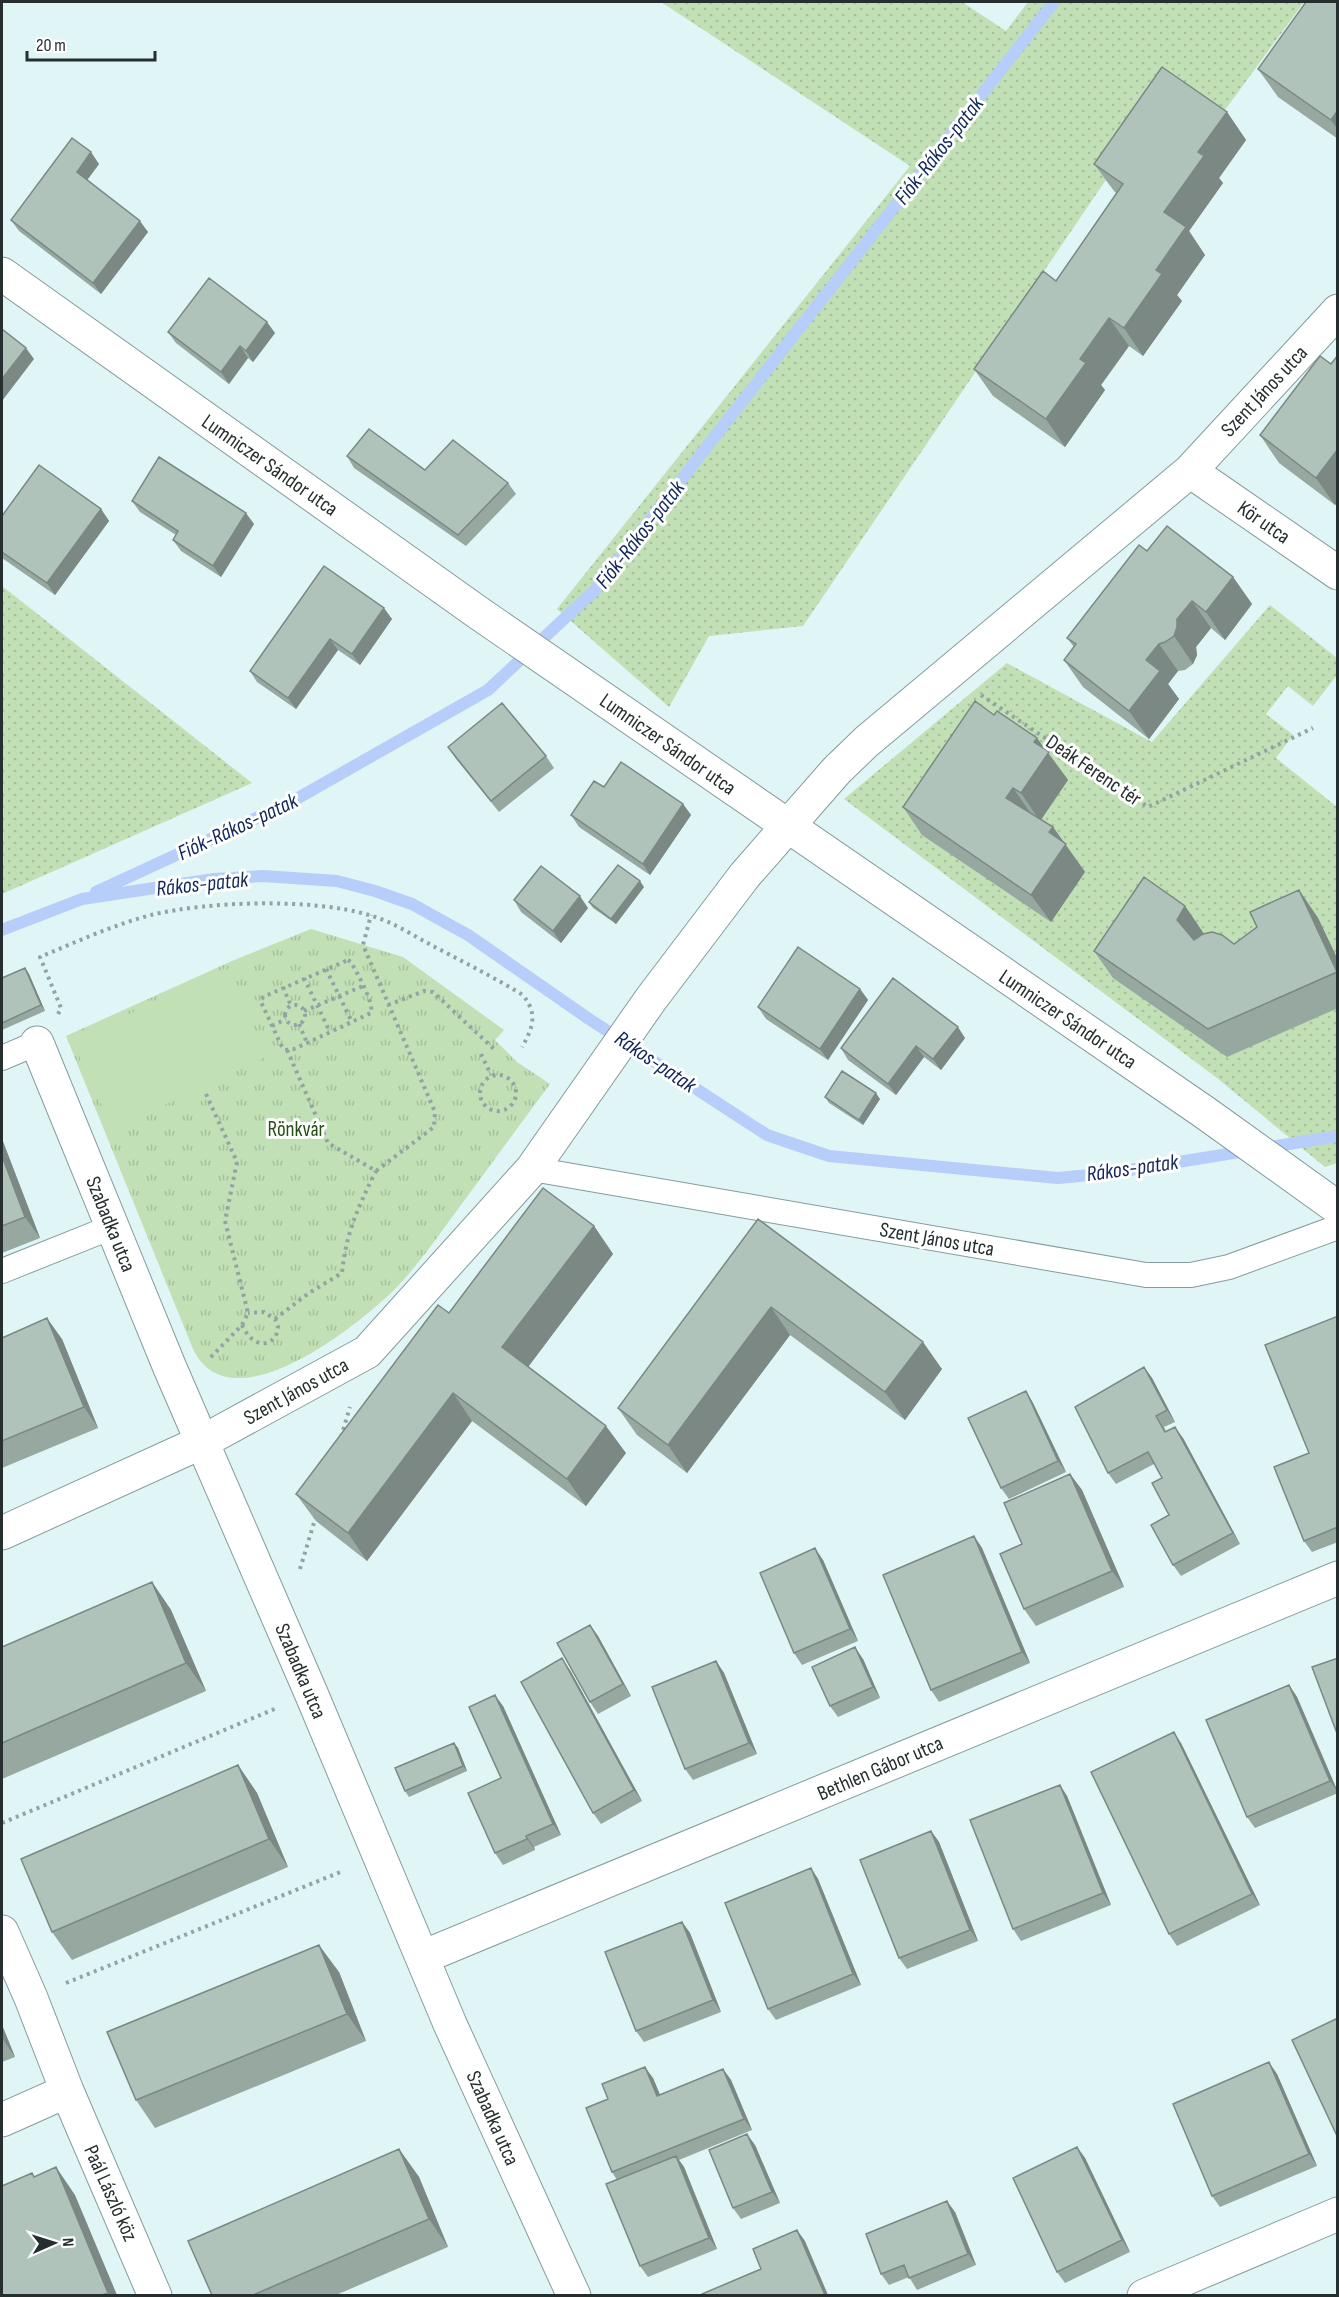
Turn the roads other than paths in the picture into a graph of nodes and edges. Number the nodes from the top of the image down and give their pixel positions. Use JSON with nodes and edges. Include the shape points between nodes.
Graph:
{"nodes":[{"id":1,"x":2,"y":274,"type":"edge"},
{"id":2,"x":1338,"y":311,"type":"edge"},
{"id":3,"x":1190,"y":471,"type":"junction"},
{"id":4,"x":1338,"y":573,"type":"edge"},
{"id":5,"x":787,"y":826,"type":"junction"},
{"id":6,"x":37,"y":1043,"type":"joint"},
{"id":7,"x":2,"y":1058,"type":"edge"},
{"id":8,"x":532,"y":1169,"type":"junction"},
{"id":9,"x":1325,"y":1199,"type":"edge"},
{"id":10,"x":112,"y":1227,"type":"junction"},
{"id":11,"x":1338,"y":1227,"type":"edge"},
{"id":12,"x":2,"y":1271,"type":"edge"},
{"id":13,"x":202,"y":1442,"type":"junction"},
{"id":14,"x":2,"y":1533,"type":"edge"},
{"id":15,"x":1338,"y":1578,"type":"edge"},
{"id":16,"x":2,"y":1932,"type":"edge"},
{"id":17,"x":423,"y":1958,"type":"junction"},
{"id":18,"x":67,"y":2091,"type":"junction"},
{"id":19,"x":2,"y":2120,"type":"edge"},
{"id":20,"x":1338,"y":2214,"type":"edge"},
{"id":21,"x":155,"y":2295,"type":"edge"},
{"id":22,"x":574,"y":2295,"type":"edge"},
{"id":23,"x":1144,"y":2295,"type":"edge"}],
"edges":[{"from":1,"to":5,"type":"street","name":"Lumniczer Sándor utca","via":[[480,614]]},
{"from":2,"to":3,"type":"street","name":"Szent János utca"},
{"from":3,"to":4,"type":"street","name":"Kör utca"},
{"from":3,"to":5,"type":"street","via":[[859,749]]},
{"from":5,"to":8,"type":"street","name":"Szent János utca","via":[[745,874],[651,999]]},
{"from":5,"to":9,"type":"street","name":"Lumniczer Sándor utca"},
{"from":6,"to":7,"type":"lane"},
{"from":6,"to":10,"type":"street","name":"Szabadka utca"},
{"from":8,"to":11,"type":"lane","name":"Szent János utca","via":[[1146,1275],[1191,1275],[1229,1267]]},
{"from":8,"to":13,"type":"street","name":"Szent János utca","via":[[367,1352]]},
{"from":10,"to":12,"type":"lane"},
{"from":10,"to":13,"type":"street","name":"Szabadka utca"},
{"from":13,"to":14,"type":"street","name":"Szent János utca"},
{"from":13,"to":17,"type":"street","name":"Szabadka utca"},
{"from":15,"to":17,"type":"street","name":"Bethlen Gábor utca"},
{"from":16,"to":18,"type":"street","name":"Paál László köz"},
{"from":17,"to":22,"type":"street","name":"Szabadka utca"},
{"from":18,"to":19,"type":"street"},
{"from":18,"to":21,"type":"street","name":"Paál László köz"},
{"from":20,"to":23,"type":"street"}]}
